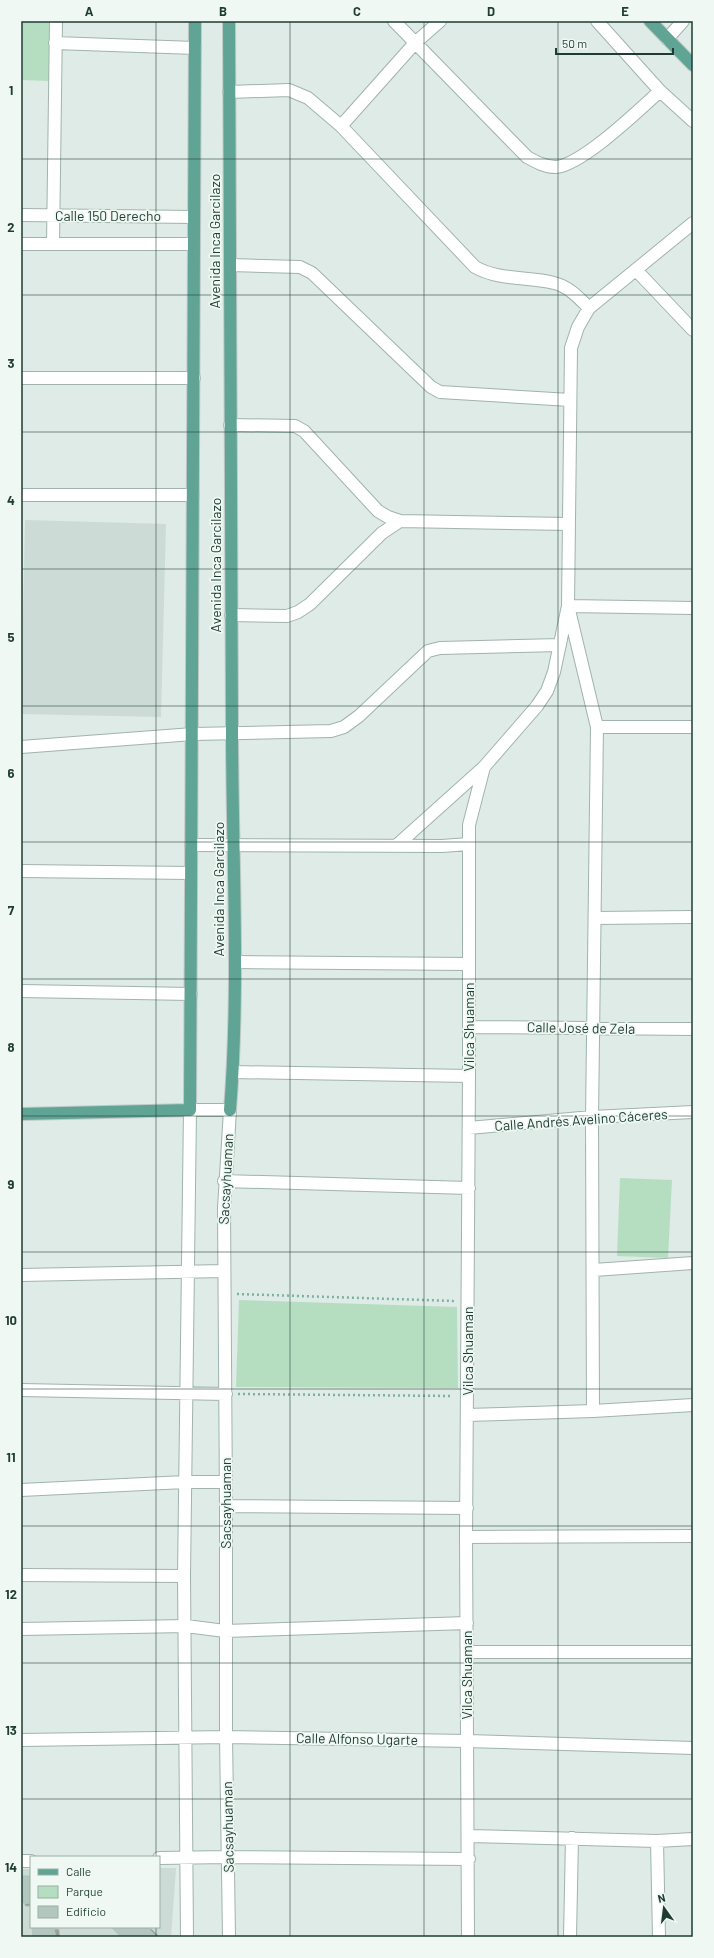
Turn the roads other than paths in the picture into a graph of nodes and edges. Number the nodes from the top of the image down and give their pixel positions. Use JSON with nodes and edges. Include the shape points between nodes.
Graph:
{"nodes":[{"id":1,"x":56,"y":21,"type":"edge"},
{"id":2,"x":195,"y":21,"type":"edge"},
{"id":3,"x":229,"y":21,"type":"edge"},
{"id":4,"x":394,"y":21,"type":"edge"},
{"id":5,"x":440,"y":21,"type":"edge"},
{"id":6,"x":597,"y":21,"type":"edge"},
{"id":7,"x":650,"y":21,"type":"edge"},
{"id":8,"x":683,"y":21,"type":"edge"},
{"id":9,"x":667,"y":39,"type":"junction"},
{"id":10,"x":56,"y":43,"type":"junction"},
{"id":11,"x":415,"y":43,"type":"junction"},
{"id":12,"x":195,"y":48,"type":"junction"},
{"id":13,"x":693,"y":65,"type":"edge"},
{"id":14,"x":660,"y":91,"type":"junction"},
{"id":15,"x":229,"y":92,"type":"junction"},
{"id":16,"x":693,"y":121,"type":"edge"},
{"id":17,"x":341,"y":126,"type":"junction"},
{"id":18,"x":21,"y":216,"type":"edge"},
{"id":19,"x":53,"y":216,"type":"junction"},
{"id":20,"x":194,"y":217,"type":"junction"},
{"id":21,"x":693,"y":223,"type":"edge"},
{"id":22,"x":21,"y":244,"type":"edge"},
{"id":23,"x":53,"y":244,"type":"junction"},
{"id":24,"x":194,"y":244,"type":"junction"},
{"id":25,"x":230,"y":265,"type":"junction"},
{"id":26,"x":636,"y":270,"type":"junction"},
{"id":27,"x":589,"y":308,"type":"junction"},
{"id":28,"x":693,"y":330,"type":"edge"},
{"id":29,"x":21,"y":378,"type":"edge"},
{"id":30,"x":194,"y":378,"type":"junction"},
{"id":31,"x":570,"y":400,"type":"junction"},
{"id":32,"x":230,"y":425,"type":"junction"},
{"id":33,"x":21,"y":495,"type":"edge"},
{"id":34,"x":193,"y":495,"type":"junction"},
{"id":35,"x":400,"y":521,"type":"junction"},
{"id":36,"x":569,"y":524,"type":"junction"},
{"id":37,"x":568,"y":606,"type":"junction"},
{"id":38,"x":693,"y":608,"type":"edge"},
{"id":39,"x":231,"y":615,"type":"junction"},
{"id":40,"x":560,"y":645,"type":"junction"},
{"id":41,"x":596,"y":727,"type":"junction"},
{"id":42,"x":693,"y":727,"type":"edge"},
{"id":43,"x":193,"y":734,"type":"junction"},
{"id":44,"x":232,"y":734,"type":"junction"},
{"id":45,"x":21,"y":747,"type":"edge"},
{"id":46,"x":484,"y":767,"type":"junction"},
{"id":47,"x":191,"y":844,"type":"junction"},
{"id":48,"x":469,"y":844,"type":"junction"},
{"id":49,"x":234,"y":845,"type":"junction"},
{"id":50,"x":396,"y":846,"type":"junction"},
{"id":51,"x":21,"y":871,"type":"edge"},
{"id":52,"x":191,"y":873,"type":"junction"},
{"id":53,"x":693,"y":917,"type":"edge"},
{"id":54,"x":595,"y":918,"type":"junction"},
{"id":55,"x":235,"y":962,"type":"junction"},
{"id":56,"x":469,"y":964,"type":"junction"},
{"id":57,"x":21,"y":992,"type":"edge"},
{"id":58,"x":191,"y":994,"type":"junction"},
{"id":59,"x":469,"y":1027,"type":"junction"},
{"id":60,"x":594,"y":1028,"type":"junction"},
{"id":61,"x":693,"y":1029,"type":"edge"},
{"id":62,"x":233,"y":1072,"type":"junction"},
{"id":63,"x":469,"y":1076,"type":"junction"},
{"id":64,"x":190,"y":1110,"type":"junction"},
{"id":65,"x":230,"y":1110,"type":"junction"},
{"id":66,"x":693,"y":1112,"type":"edge"},
{"id":67,"x":21,"y":1114,"type":"edge"},
{"id":68,"x":592,"y":1117,"type":"junction"},
{"id":69,"x":469,"y":1128,"type":"junction"},
{"id":70,"x":224,"y":1181,"type":"junction"},
{"id":71,"x":469,"y":1188,"type":"junction"},
{"id":72,"x":693,"y":1263,"type":"edge"},
{"id":73,"x":594,"y":1270,"type":"junction"},
{"id":74,"x":224,"y":1271,"type":"junction"},
{"id":75,"x":188,"y":1273,"type":"junction"},
{"id":76,"x":21,"y":1276,"type":"edge"},
{"id":77,"x":21,"y":1390,"type":"edge"},
{"id":78,"x":186,"y":1393,"type":"junction"},
{"id":79,"x":226,"y":1394,"type":"junction"},
{"id":80,"x":693,"y":1405,"type":"edge"},
{"id":81,"x":593,"y":1411,"type":"junction"},
{"id":82,"x":467,"y":1415,"type":"junction"},
{"id":83,"x":185,"y":1482,"type":"junction"},
{"id":84,"x":225,"y":1482,"type":"junction"},
{"id":85,"x":21,"y":1490,"type":"edge"},
{"id":86,"x":226,"y":1506,"type":"junction"},
{"id":87,"x":467,"y":1508,"type":"junction"},
{"id":88,"x":693,"y":1536,"type":"edge"},
{"id":89,"x":466,"y":1537,"type":"junction"},
{"id":90,"x":21,"y":1576,"type":"edge"},
{"id":91,"x":184,"y":1576,"type":"junction"},
{"id":92,"x":467,"y":1623,"type":"junction"},
{"id":93,"x":186,"y":1626,"type":"junction"},
{"id":94,"x":21,"y":1629,"type":"edge"},
{"id":95,"x":225,"y":1632,"type":"junction"},
{"id":96,"x":467,"y":1652,"type":"junction"},
{"id":97,"x":693,"y":1652,"type":"edge"},
{"id":98,"x":226,"y":1737,"type":"junction"},
{"id":99,"x":186,"y":1738,"type":"junction"},
{"id":100,"x":21,"y":1740,"type":"edge"},
{"id":101,"x":467,"y":1741,"type":"junction"},
{"id":102,"x":693,"y":1748,"type":"edge"},
{"id":103,"x":469,"y":1836,"type":"junction"},
{"id":104,"x":572,"y":1838,"type":"junction"},
{"id":105,"x":693,"y":1839,"type":"edge"},
{"id":106,"x":657,"y":1841,"type":"junction"},
{"id":107,"x":229,"y":1857,"type":"junction"},
{"id":108,"x":160,"y":1858,"type":"edge"},
{"id":109,"x":187,"y":1858,"type":"junction"},
{"id":110,"x":469,"y":1859,"type":"junction"},
{"id":111,"x":187,"y":1937,"type":"edge"},
{"id":112,"x":229,"y":1937,"type":"edge"},
{"id":113,"x":468,"y":1937,"type":"edge"},
{"id":114,"x":570,"y":1937,"type":"edge"},
{"id":115,"x":659,"y":1937,"type":"edge"}],
"edges":[{"from":1,"to":10,"type":"street"},
{"from":2,"to":12,"type":"main road","name":"Avenida Inca Garcilazo"},
{"from":3,"to":15,"type":"main road","name":"Avenida Inca Garcilazo"},
{"from":4,"to":11,"type":"street"},
{"from":5,"to":11,"type":"street"},
{"from":6,"to":14,"type":"street"},
{"from":7,"to":9,"type":"main road"},
{"from":8,"to":9,"type":"street"},
{"from":9,"to":13,"type":"main road"},
{"from":10,"to":12,"type":"street"},
{"from":10,"to":19,"type":"street"},
{"from":11,"to":14,"type":"street","via":[[527,157],[542,165],[555,167],[571,164],[633,116]]},
{"from":11,"to":17,"type":"street"},
{"from":12,"to":20,"type":"main road","name":"Avenida Inca Garcilazo"},
{"from":14,"to":16,"type":"street"},
{"from":15,"to":17,"type":"street","via":[[288,90],[298,93],[308,98]]},
{"from":15,"to":25,"type":"main road","name":"Avenida Inca Garcilazo"},
{"from":17,"to":27,"type":"street","via":[[475,267],[487,274],[555,283],[572,291]]},
{"from":18,"to":19,"type":"street","name":"Calle 150 Derecho"},
{"from":19,"to":20,"type":"street","name":"Calle 150 Derecho"},
{"from":19,"to":23,"type":"street"},
{"from":20,"to":24,"type":"main road","name":"Avenida Inca Garcilazo"},
{"from":21,"to":26,"type":"street"},
{"from":22,"to":23,"type":"street","name":"Calle 150 Derecho"},
{"from":23,"to":24,"type":"street","name":"Calle 150 Derecho"},
{"from":24,"to":30,"type":"main road","name":"Avenida Inca Garcilazo"},
{"from":25,"to":31,"type":"street","via":[[300,267],[312,273],[431,387],[440,392]]},
{"from":25,"to":32,"type":"main road","name":"Avenida Inca Garcilazo"},
{"from":26,"to":27,"type":"street"},
{"from":26,"to":28,"type":"street"},
{"from":27,"to":31,"type":"street","via":[[578,327],[571,348]]},
{"from":29,"to":30,"type":"street"},
{"from":30,"to":34,"type":"main road","name":"Avenida Inca Garcilazo"},
{"from":31,"to":36,"type":"street"},
{"from":32,"to":35,"type":"street","via":[[295,426],[304,431],[378,511]]},
{"from":32,"to":39,"type":"main road","name":"Avenida Inca Garcilazo"},
{"from":33,"to":34,"type":"street"},
{"from":34,"to":43,"type":"main road","name":"Avenida Inca Garcilazo"},
{"from":35,"to":36,"type":"street"},
{"from":35,"to":39,"type":"street","via":[[382,533],[310,604],[298,612],[287,616]]},
{"from":36,"to":37,"type":"street"},
{"from":37,"to":38,"type":"street"},
{"from":37,"to":40,"type":"street"},
{"from":37,"to":41,"type":"street"},
{"from":39,"to":44,"type":"main road","name":"Avenida Inca Garcilazo"},
{"from":40,"to":44,"type":"street","via":[[440,648],[428,651],[360,716],[344,727],[331,730]]},
{"from":40,"to":46,"type":"street","via":[[547,691],[526,720]]},
{"from":41,"to":42,"type":"street"},
{"from":41,"to":54,"type":"street"},
{"from":43,"to":44,"type":"street"},
{"from":43,"to":45,"type":"street"},
{"from":43,"to":47,"type":"main road","name":"Avenida Inca Garcilazo"},
{"from":44,"to":49,"type":"main road","name":"Avenida Inca Garcilazo"},
{"from":46,"to":48,"type":"street","name":"Vilca Shuaman","via":[[468,825]]},
{"from":46,"to":50,"type":"street"},
{"from":47,"to":49,"type":"street"},
{"from":47,"to":52,"type":"main road","name":"Avenida Inca Garcilazo"},
{"from":48,"to":50,"type":"street"},
{"from":48,"to":56,"type":"street","name":"Vilca Shuaman"},
{"from":49,"to":50,"type":"street"},
{"from":49,"to":55,"type":"main road","name":"Avenida Inca Garcilazo"},
{"from":51,"to":52,"type":"street"},
{"from":52,"to":58,"type":"main road","name":"Avenida Inca Garcilazo"},
{"from":53,"to":54,"type":"street"},
{"from":54,"to":60,"type":"street"},
{"from":55,"to":56,"type":"street"},
{"from":55,"to":62,"type":"main road","name":"Avenida Inca Garcilazo"},
{"from":56,"to":59,"type":"street","name":"Vilca Shuaman"},
{"from":57,"to":58,"type":"street"},
{"from":58,"to":64,"type":"main road","name":"Avenida Inca Garcilazo"},
{"from":59,"to":60,"type":"street","name":"Calle José de Zela"},
{"from":59,"to":63,"type":"street","name":"Vilca Shuaman"},
{"from":60,"to":61,"type":"street","name":"Calle José de Zela"},
{"from":60,"to":68,"type":"street"},
{"from":62,"to":63,"type":"street"},
{"from":62,"to":65,"type":"main road","name":"Avenida Inca Garcilazo"},
{"from":63,"to":69,"type":"street","name":"Vilca Shuaman"},
{"from":64,"to":65,"type":"street"},
{"from":64,"to":67,"type":"main road"},
{"from":64,"to":75,"type":"street"},
{"from":65,"to":70,"type":"street","name":"Sacsayhuaman"},
{"from":66,"to":68,"type":"street","name":"Calle Andrés Avelino Cáceres"},
{"from":68,"to":69,"type":"street","name":"Calle Andrés Avelino Cáceres"},
{"from":68,"to":73,"type":"street"},
{"from":69,"to":71,"type":"street","name":"Vilca Shuaman"},
{"from":70,"to":71,"type":"street"},
{"from":70,"to":74,"type":"street","name":"Sacsayhuaman"},
{"from":71,"to":82,"type":"street","name":"Vilca Shuaman"},
{"from":72,"to":73,"type":"street"},
{"from":73,"to":81,"type":"street"},
{"from":74,"to":75,"type":"street"},
{"from":74,"to":79,"type":"street","name":"Sacsayhuaman"},
{"from":75,"to":76,"type":"street"},
{"from":75,"to":78,"type":"street"},
{"from":77,"to":78,"type":"street"},
{"from":78,"to":79,"type":"street"},
{"from":78,"to":83,"type":"street"},
{"from":79,"to":84,"type":"street","name":"Sacsayhuaman"},
{"from":80,"to":81,"type":"street"},
{"from":81,"to":82,"type":"street"},
{"from":82,"to":87,"type":"street","name":"Vilca Shuaman"},
{"from":83,"to":84,"type":"street"},
{"from":83,"to":85,"type":"street"},
{"from":83,"to":91,"type":"street"},
{"from":84,"to":86,"type":"street","name":"Sacsayhuaman"},
{"from":86,"to":87,"type":"street"},
{"from":86,"to":95,"type":"street","name":"Sacsayhuaman"},
{"from":87,"to":89,"type":"street","name":"Vilca Shuaman"},
{"from":88,"to":89,"type":"street"},
{"from":89,"to":92,"type":"street","name":"Vilca Shuaman"},
{"from":90,"to":91,"type":"street"},
{"from":91,"to":93,"type":"street"},
{"from":92,"to":95,"type":"street"},
{"from":92,"to":96,"type":"street","name":"Vilca Shuaman"},
{"from":93,"to":94,"type":"street"},
{"from":93,"to":95,"type":"street"},
{"from":93,"to":99,"type":"street"},
{"from":95,"to":98,"type":"street","name":"Sacsayhuaman"},
{"from":96,"to":97,"type":"street"},
{"from":96,"to":101,"type":"street","name":"Vilca Shuaman"},
{"from":98,"to":99,"type":"street","name":"Calle Alfonso Ugarte"},
{"from":98,"to":101,"type":"street","name":"Calle Alfonso Ugarte"},
{"from":98,"to":107,"type":"street","name":"Sacsayhuaman"},
{"from":99,"to":100,"type":"street","name":"Calle Alfonso Ugarte"},
{"from":99,"to":109,"type":"street"},
{"from":101,"to":102,"type":"street","name":"Calle Alfonso Ugarte"},
{"from":101,"to":103,"type":"street","name":"Vilca Shuaman"},
{"from":103,"to":104,"type":"street"},
{"from":103,"to":110,"type":"street","name":"Vilca Shuaman"},
{"from":104,"to":106,"type":"street"},
{"from":104,"to":114,"type":"street"},
{"from":105,"to":106,"type":"street"},
{"from":106,"to":115,"type":"street"},
{"from":107,"to":109,"type":"street"},
{"from":107,"to":110,"type":"street"},
{"from":107,"to":112,"type":"street","name":"Sacsayhuaman"},
{"from":108,"to":109,"type":"street"},
{"from":109,"to":111,"type":"street"},
{"from":110,"to":113,"type":"street","name":"Vilca Shuaman"}]}
